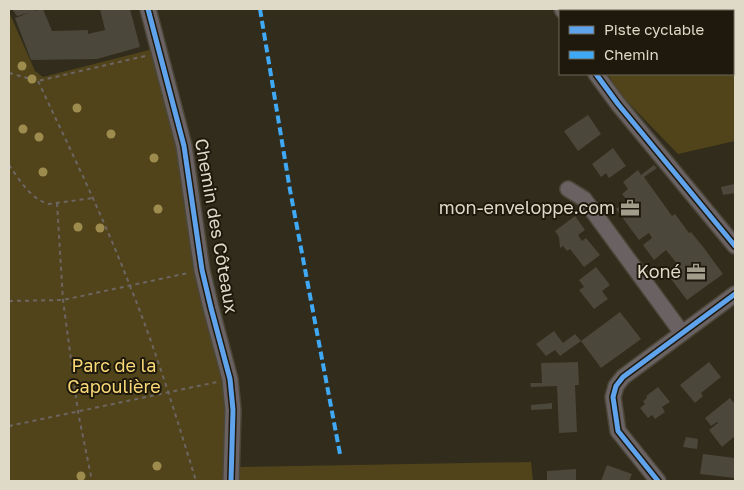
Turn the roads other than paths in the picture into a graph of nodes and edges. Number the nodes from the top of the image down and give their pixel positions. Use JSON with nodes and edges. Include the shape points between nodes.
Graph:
{"nodes":[{"id":1,"x":148,"y":9,"type":"edge"},
{"id":2,"x":597,"y":75,"type":"edge"},
{"id":3,"x":568,"y":189,"type":"dead end"},
{"id":4,"x":735,"y":246,"type":"edge"},
{"id":5,"x":735,"y":294,"type":"edge"},
{"id":6,"x":682,"y":333,"type":"junction"},
{"id":7,"x":231,"y":481,"type":"edge"},
{"id":8,"x":658,"y":481,"type":"edge"}],
"edges":[{"from":1,"to":7,"type":"street","name":"Chemin des Côteaux","via":[[184,146],[202,270],[230,379],[233,410]]},
{"from":2,"to":4,"type":"street"},
{"from":3,"to":6,"type":"street","via":[[584,199]]},
{"from":5,"to":6,"type":"street"},
{"from":6,"to":8,"type":"street","via":[[623,377],[616,386],[614,397],[618,432]]}]}
